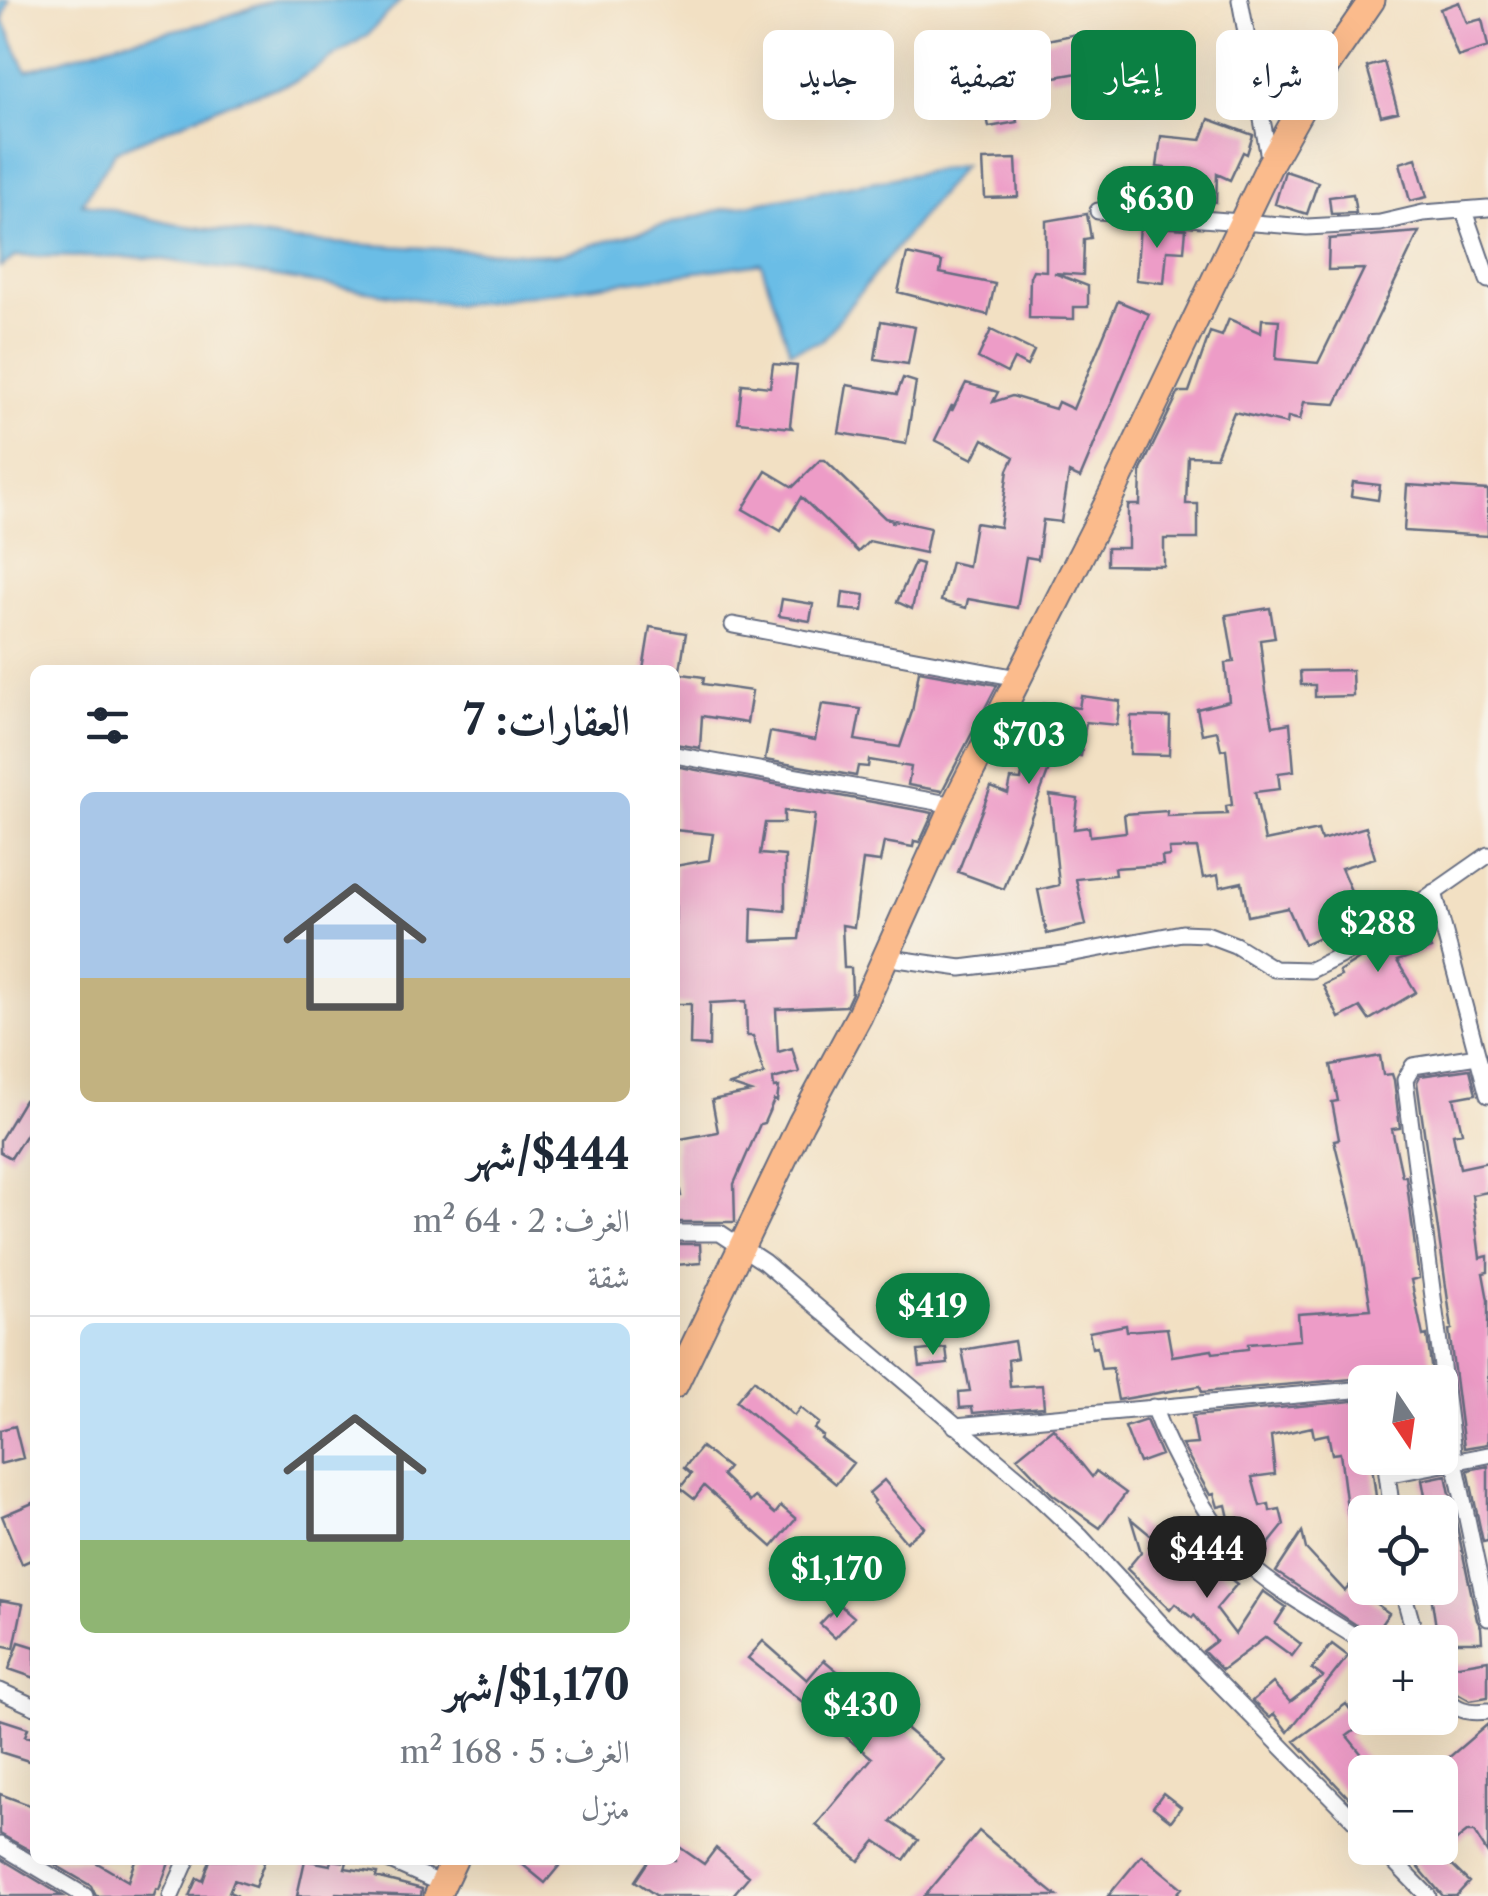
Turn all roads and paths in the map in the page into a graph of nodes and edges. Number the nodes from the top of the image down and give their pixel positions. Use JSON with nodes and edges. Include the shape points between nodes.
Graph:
{"nodes":[{"id":1,"x":1240,"y":0,"type":"edge"},
{"id":2,"x":1372,"y":0,"type":"edge"},
{"id":3,"x":1270,"y":164,"type":"junction"},
{"id":4,"x":1488,"y":208,"type":"edge"},
{"id":5,"x":1098,"y":211,"type":"dead end"},
{"id":6,"x":1464,"y":211,"type":"junction"},
{"id":7,"x":1241,"y":224,"type":"junction"},
{"id":8,"x":1488,"y":280,"type":"edge"},
{"id":9,"x":732,"y":626,"type":"dead end"},
{"id":10,"x":1018,"y":678,"type":"junction"},
{"id":11,"x":680,"y":756,"type":"edge"},
{"id":12,"x":954,"y":805,"type":"junction"},
{"id":13,"x":1488,"y":856,"type":"edge"},
{"id":14,"x":1434,"y":892,"type":"junction"},
{"id":15,"x":883,"y":957,"type":"junction"},
{"id":16,"x":1477,"y":1056,"type":"junction"},
{"id":17,"x":1488,"y":1095,"type":"edge"},
{"id":18,"x":680,"y":1233,"type":"edge"},
{"id":19,"x":742,"y":1247,"type":"junction"},
{"id":20,"x":1442,"y":1365,"type":"edge"},
{"id":21,"x":680,"y":1374,"type":"edge"},
{"id":22,"x":1348,"y":1390,"type":"edge"},
{"id":23,"x":1153,"y":1407,"type":"junction"},
{"id":24,"x":955,"y":1426,"type":"junction"},
{"id":25,"x":1488,"y":1455,"type":"edge"},
{"id":26,"x":1458,"y":1461,"type":"edge"},
{"id":27,"x":1458,"y":1474,"type":"edge"},
{"id":28,"x":1387,"y":1475,"type":"edge"},
{"id":29,"x":1390,"y":1495,"type":"edge"},
{"id":30,"x":1484,"y":1582,"type":"edge"},
{"id":31,"x":1488,"y":1618,"type":"edge"},
{"id":32,"x":1348,"y":1632,"type":"edge"},
{"id":33,"x":0,"y":1691,"type":"edge"},
{"id":34,"x":30,"y":1705,"type":"edge"},
{"id":35,"x":1458,"y":1709,"type":"edge"},
{"id":36,"x":1488,"y":1711,"type":"edge"},
{"id":37,"x":1348,"y":1815,"type":"edge"},
{"id":38,"x":0,"y":1845,"type":"edge"},
{"id":39,"x":30,"y":1863,"type":"edge"},
{"id":40,"x":33,"y":1865,"type":"edge"},
{"id":41,"x":185,"y":1865,"type":"edge"},
{"id":42,"x":402,"y":1865,"type":"edge"},
{"id":43,"x":1398,"y":1865,"type":"edge"},
{"id":44,"x":444,"y":1880,"type":"edge"},
{"id":45,"x":85,"y":1896,"type":"edge"},
{"id":46,"x":170,"y":1896,"type":"edge"},
{"id":47,"x":1428,"y":1896,"type":"edge"}],
"edges":[{"from":1,"to":3,"type":"street"},
{"from":2,"to":3,"type":"main road"},
{"from":3,"to":7,"type":"main road"},
{"from":4,"to":6,"type":"street"},
{"from":5,"to":7,"type":"street"},
{"from":6,"to":7,"type":"street","via":[[1380,223]]},
{"from":6,"to":8,"type":"street"},
{"from":7,"to":10,"type":"main road"},
{"from":9,"to":10,"type":"street"},
{"from":10,"to":12,"type":"main road"},
{"from":11,"to":12,"type":"street"},
{"from":12,"to":15,"type":"main road"},
{"from":13,"to":14,"type":"street"},
{"from":14,"to":15,"type":"street","via":[[1312,970],[1274,969],[1235,945],[1182,932],[961,968]]},
{"from":14,"to":16,"type":"street"},
{"from":15,"to":19,"type":"main road"},
{"from":16,"to":17,"type":"street"},
{"from":16,"to":20,"type":"street","via":[[1413,1066],[1405,1080]]},
{"from":18,"to":19,"type":"street","via":[[720,1233]]},
{"from":19,"to":21,"type":"main road"},
{"from":19,"to":24,"type":"street"},
{"from":22,"to":23,"type":"street"},
{"from":23,"to":24,"type":"street"},
{"from":23,"to":32,"type":"street","via":[[1187,1476],[1246,1562]]},
{"from":24,"to":37,"type":"street","via":[[1081,1537]]},
{"from":25,"to":26,"type":"street"},
{"from":27,"to":30,"type":"street"},
{"from":28,"to":29,"type":"street"},
{"from":30,"to":31,"type":"street"},
{"from":33,"to":34,"type":"street"},
{"from":35,"to":36,"type":"street"},
{"from":38,"to":39,"type":"street"},
{"from":40,"to":45,"type":"street"},
{"from":41,"to":46,"type":"street"},
{"from":42,"to":44,"type":"street"},
{"from":43,"to":47,"type":"street"}]}
